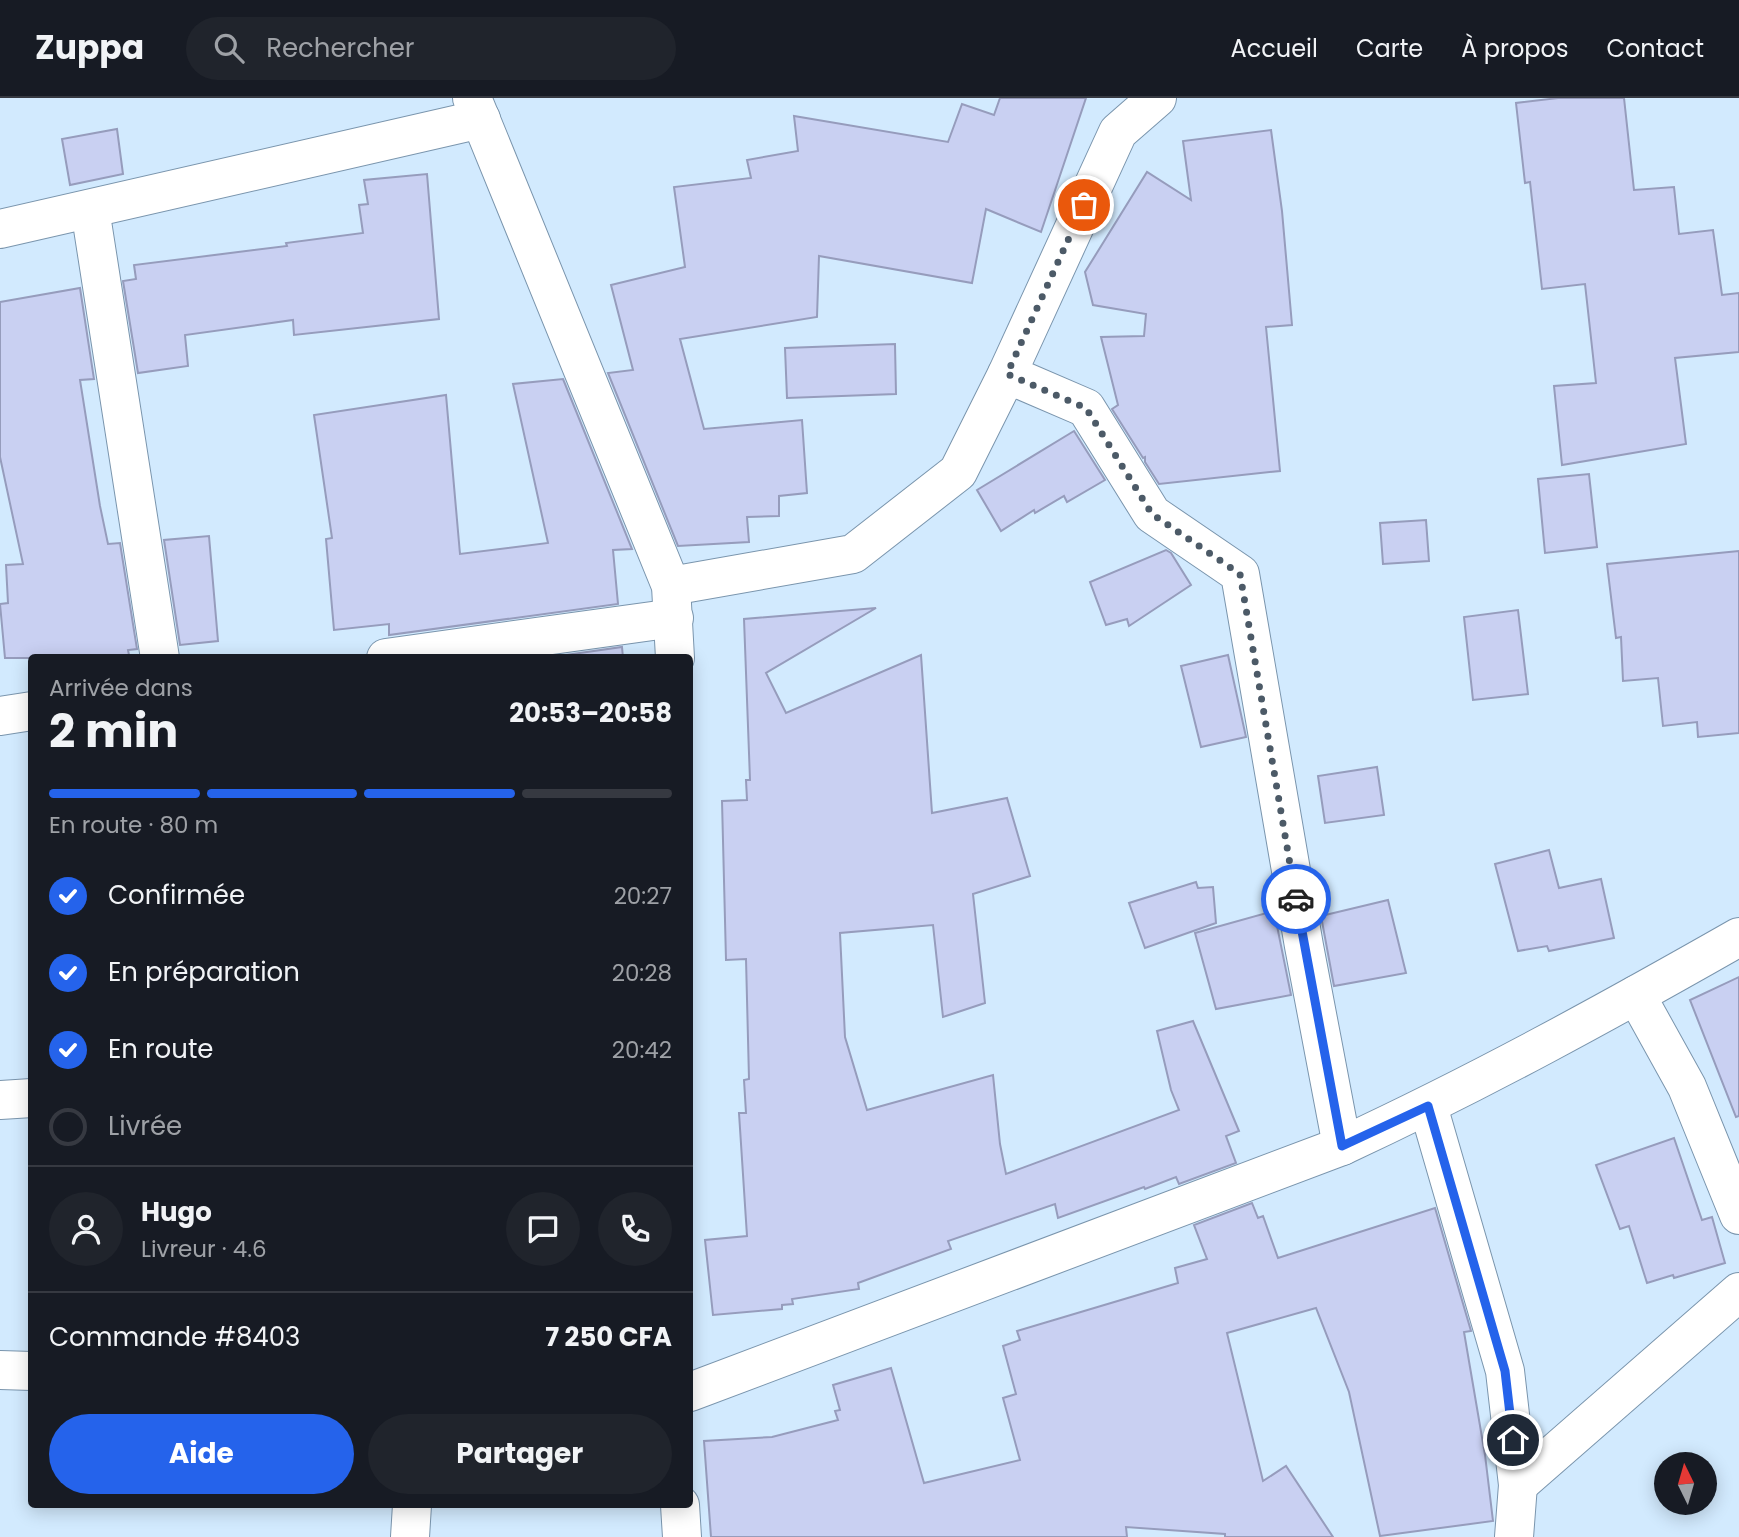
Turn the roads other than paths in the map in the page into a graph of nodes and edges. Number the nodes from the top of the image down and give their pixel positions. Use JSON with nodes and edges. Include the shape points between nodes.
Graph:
{"nodes":[{"id":1,"x":1157,"y":98,"type":"edge"},
{"id":2,"x":476,"y":109,"type":"edge"},
{"id":3,"x":90,"y":208,"type":"junction"},
{"id":4,"x":0,"y":229,"type":"edge"},
{"id":5,"x":1007,"y":374,"type":"junction"},
{"id":6,"x":673,"y":602,"type":"junction"},
{"id":7,"x":159,"y":654,"type":"edge"},
{"id":8,"x":406,"y":654,"type":"edge"},
{"id":9,"x":675,"y":654,"type":"edge"},
{"id":10,"x":28,"y":712,"type":"edge"},
{"id":11,"x":0,"y":716,"type":"edge"},
{"id":12,"x":1739,"y":937,"type":"edge"},
{"id":13,"x":1636,"y":995,"type":"junction"},
{"id":14,"x":28,"y":1098,"type":"edge"},
{"id":15,"x":0,"y":1100,"type":"edge"},
{"id":16,"x":1428,"y":1106,"type":"junction"},
{"id":17,"x":1342,"y":1146,"type":"junction"},
{"id":18,"x":1739,"y":1214,"type":"edge"},
{"id":19,"x":1739,"y":1292,"type":"edge"},
{"id":20,"x":0,"y":1370,"type":"edge"},
{"id":21,"x":28,"y":1371,"type":"edge"},
{"id":22,"x":693,"y":1391,"type":"edge"},
{"id":23,"x":1518,"y":1485,"type":"junction"},
{"id":24,"x":412,"y":1508,"type":"edge"},
{"id":25,"x":680,"y":1508,"type":"edge"},
{"id":26,"x":410,"y":1537,"type":"edge"},
{"id":27,"x":681,"y":1537,"type":"edge"},
{"id":28,"x":1514,"y":1537,"type":"edge"}],
"edges":[{"from":1,"to":5,"type":"street","via":[[1118,132]]},
{"from":2,"to":3,"type":"street"},
{"from":2,"to":6,"type":"street"},
{"from":3,"to":4,"type":"street"},
{"from":3,"to":7,"type":"street"},
{"from":5,"to":6,"type":"street","via":[[958,472],[853,554]]},
{"from":5,"to":17,"type":"street","via":[[1086,408],[1152,514],[1240,574]]},
{"from":6,"to":8,"type":"street"},
{"from":6,"to":9,"type":"street"},
{"from":10,"to":11,"type":"street"},
{"from":12,"to":13,"type":"street"},
{"from":13,"to":16,"type":"street"},
{"from":13,"to":18,"type":"street","via":[[1687,1087]]},
{"from":14,"to":15,"type":"street"},
{"from":16,"to":17,"type":"street"},
{"from":16,"to":23,"type":"street","via":[[1505,1371]]},
{"from":17,"to":22,"type":"street"},
{"from":19,"to":23,"type":"street"},
{"from":20,"to":21,"type":"street"},
{"from":23,"to":28,"type":"street"},
{"from":24,"to":26,"type":"street"},
{"from":25,"to":27,"type":"street"}]}
